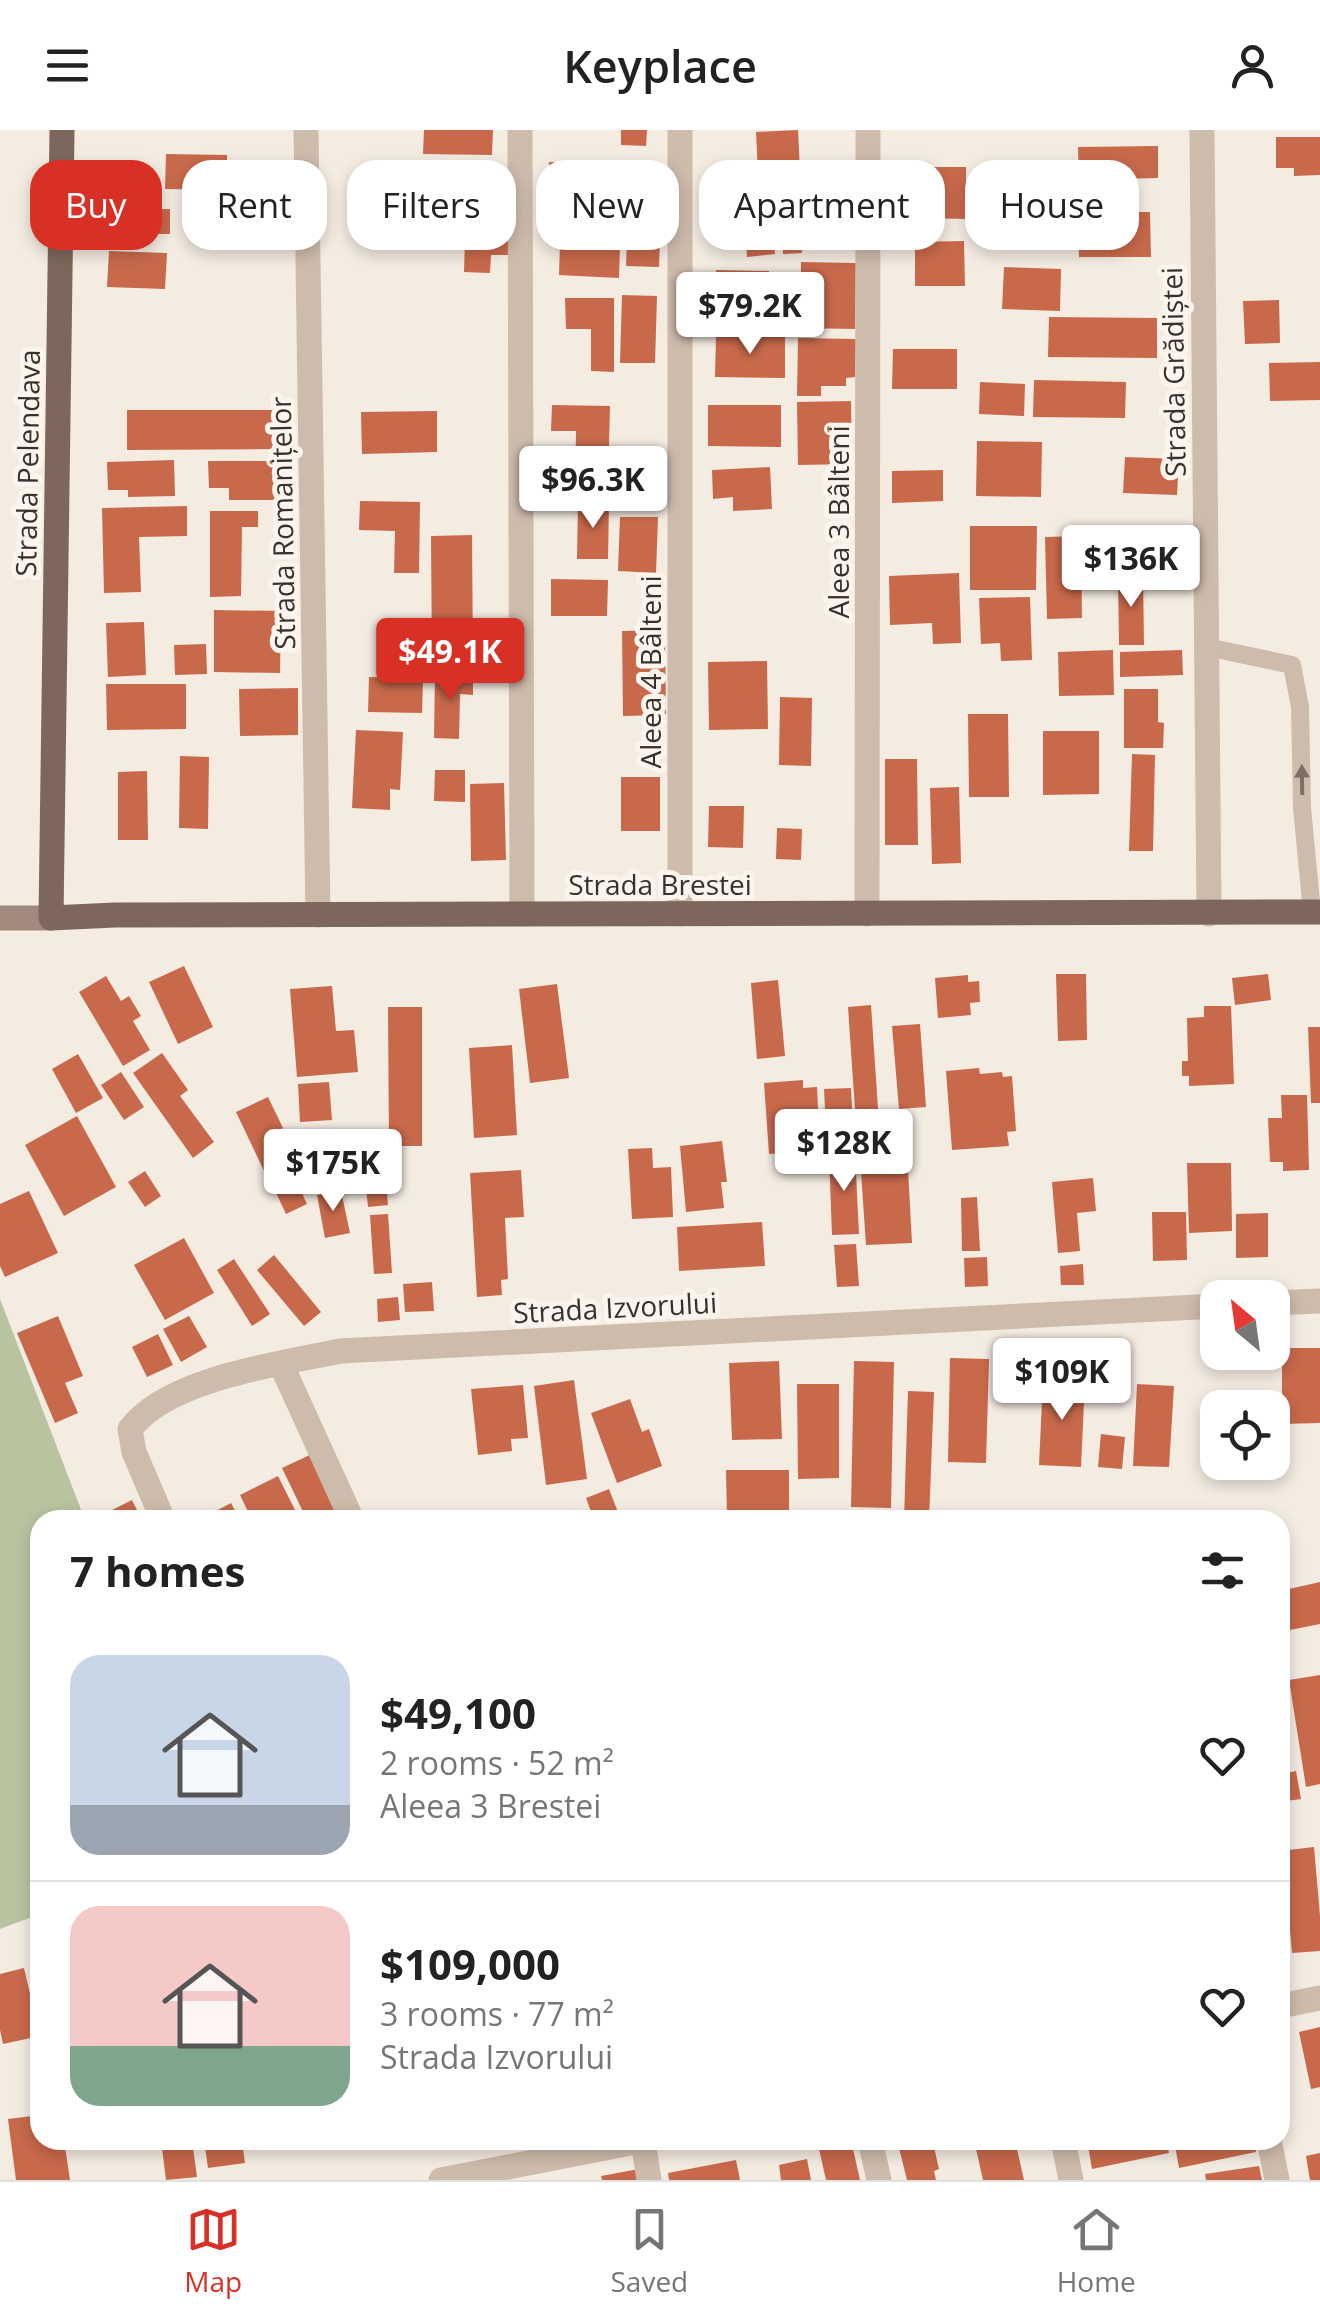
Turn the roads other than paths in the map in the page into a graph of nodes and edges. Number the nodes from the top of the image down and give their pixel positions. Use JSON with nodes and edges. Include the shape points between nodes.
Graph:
{"nodes":[{"id":1,"x":62,"y":130,"type":"edge"},
{"id":2,"x":306,"y":130,"type":"edge"},
{"id":3,"x":520,"y":130,"type":"edge"},
{"id":4,"x":680,"y":130,"type":"edge"},
{"id":5,"x":868,"y":130,"type":"edge"},
{"id":6,"x":1202,"y":130,"type":"edge"},
{"id":7,"x":1207,"y":647,"type":"junction"},
{"id":8,"x":1316,"y":912,"type":"edge"},
{"id":9,"x":522,"y":914,"type":"junction"},
{"id":10,"x":680,"y":914,"type":"junction"},
{"id":11,"x":867,"y":914,"type":"junction"},
{"id":12,"x":1210,"y":914,"type":"junction"},
{"id":13,"x":318,"y":915,"type":"junction"},
{"id":14,"x":0,"y":918,"type":"edge"},
{"id":15,"x":51,"y":918,"type":"junction"},
{"id":16,"x":1320,"y":1301,"type":"edge"},
{"id":17,"x":1290,"y":1302,"type":"edge"},
{"id":18,"x":1200,"y":1307,"type":"edge"},
{"id":19,"x":281,"y":1364,"type":"junction"},
{"id":20,"x":159,"y":1510,"type":"edge"},
{"id":21,"x":347,"y":1510,"type":"edge"},
{"id":22,"x":1320,"y":1998,"type":"edge"},
{"id":23,"x":1290,"y":2004,"type":"edge"},
{"id":24,"x":593,"y":2150,"type":"edge"},
{"id":25,"x":645,"y":2150,"type":"edge"},
{"id":26,"x":872,"y":2150,"type":"edge"},
{"id":27,"x":1065,"y":2150,"type":"edge"},
{"id":28,"x":1271,"y":2150,"type":"edge"},
{"id":29,"x":441,"y":2180,"type":"edge"},
{"id":30,"x":649,"y":2180,"type":"edge"},
{"id":31,"x":879,"y":2180,"type":"edge"},
{"id":32,"x":1072,"y":2180,"type":"edge"},
{"id":33,"x":1277,"y":2180,"type":"edge"}],
"edges":[{"from":1,"to":15,"type":"main road","name":"Strada Pelendava"},
{"from":2,"to":13,"type":"street","name":"Strada Romanițelor"},
{"from":3,"to":9,"type":"street"},
{"from":4,"to":10,"type":"street","name":"Aleea 4 Bâlteni"},
{"from":5,"to":11,"type":"street","name":"Aleea 3 Bâlteni"},
{"from":6,"to":7,"type":"street","name":"Strada Grădiștei"},
{"from":8,"to":7,"type":"lane","one_way":true,"via":[[1292,665]]},
{"from":7,"to":12,"type":"street","name":"Strada Grădiștei"},
{"from":8,"to":12,"type":"main road","name":"Strada Brestei"},
{"from":9,"to":10,"type":"main road","name":"Strada Brestei"},
{"from":9,"to":13,"type":"main road","name":"Strada Brestei"},
{"from":10,"to":11,"type":"main road","name":"Strada Brestei"},
{"from":11,"to":12,"type":"main road","name":"Strada Brestei"},
{"from":13,"to":15,"type":"main road","name":"Strada Brestei"},
{"from":14,"to":15,"type":"main road","name":"Strada Brestei"},
{"from":16,"to":17,"type":"street"},
{"from":18,"to":19,"type":"street","name":"Strada Izvorului","via":[[340,1351]]},
{"from":19,"to":20,"type":"street","name":"Strada Izvorului","via":[[185,1390],[137,1421],[130,1430],[134,1452]]},
{"from":19,"to":21,"type":"street"},
{"from":22,"to":23,"type":"street"},
{"from":24,"to":29,"type":"street"},
{"from":25,"to":30,"type":"street"},
{"from":26,"to":31,"type":"street"},
{"from":27,"to":32,"type":"street"},
{"from":28,"to":33,"type":"street"}]}
